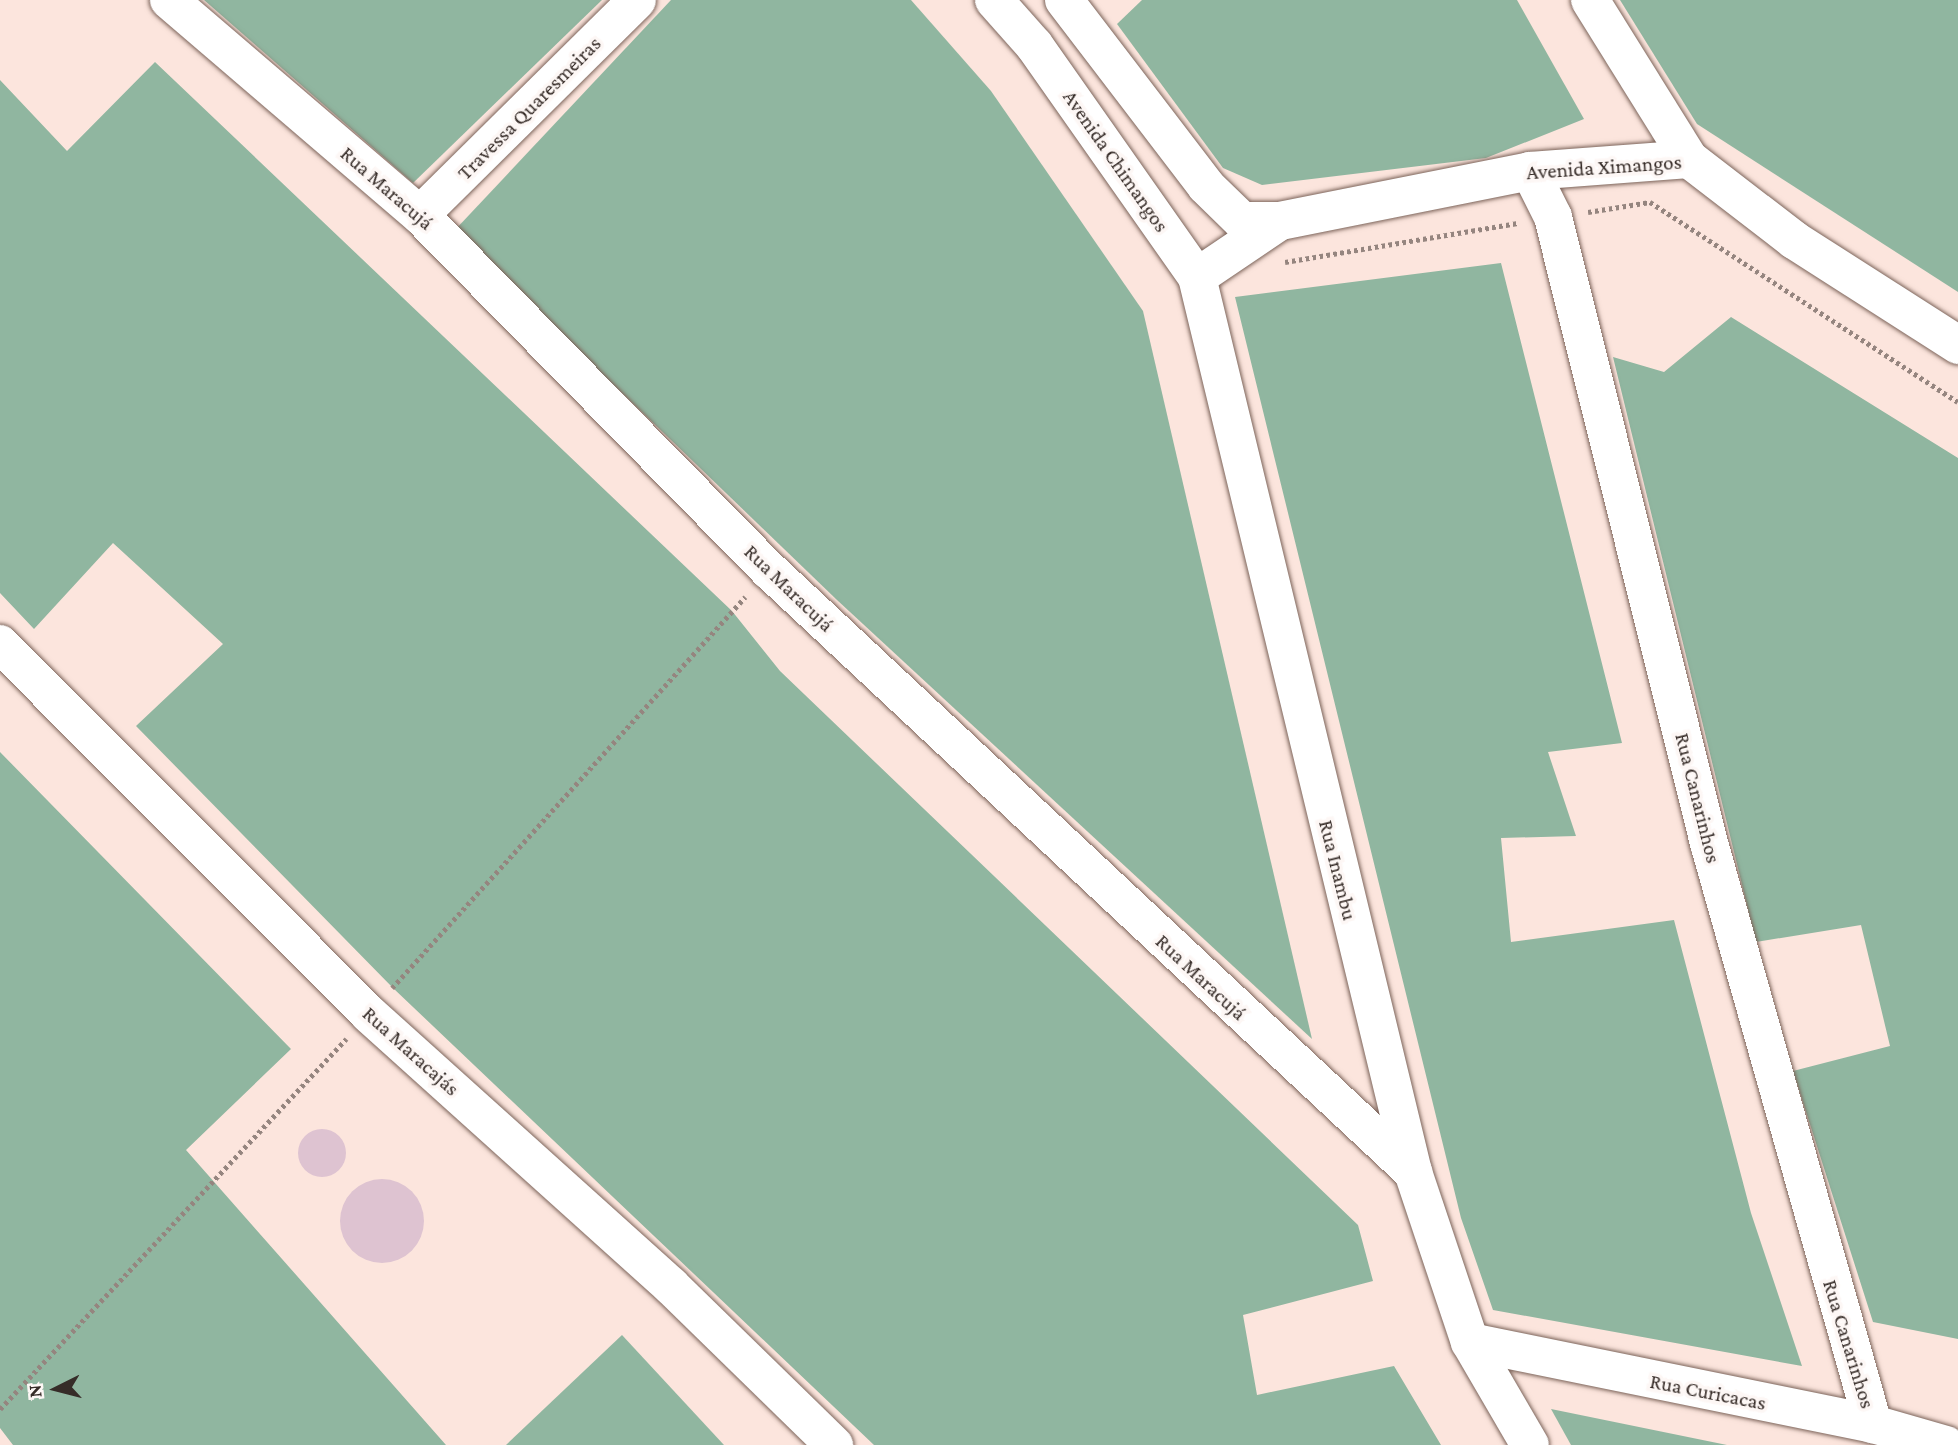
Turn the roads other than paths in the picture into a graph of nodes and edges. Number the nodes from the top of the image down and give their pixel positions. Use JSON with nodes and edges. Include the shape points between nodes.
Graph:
{"nodes":[{"id":1,"x":169,"y":0,"type":"edge"},
{"id":2,"x":637,"y":0,"type":"edge"},
{"id":3,"x":994,"y":0,"type":"edge"},
{"id":4,"x":1590,"y":0,"type":"edge"},
{"id":5,"x":1077,"y":5,"type":"edge"},
{"id":6,"x":1034,"y":45,"type":"junction"},
{"id":7,"x":1689,"y":159,"type":"junction"},
{"id":8,"x":1530,"y":171,"type":"junction"},
{"id":9,"x":421,"y":215,"type":"junction"},
{"id":10,"x":1280,"y":220,"type":"junction"},
{"id":11,"x":1197,"y":277,"type":"junction"},
{"id":12,"x":1958,"y":345,"type":"edge"},
{"id":13,"x":0,"y":644,"type":"edge"},
{"id":14,"x":1413,"y":1172,"type":"junction"},
{"id":15,"x":1471,"y":1342,"type":"junction"},
{"id":16,"x":1873,"y":1424,"type":"junction"},
{"id":17,"x":834,"y":1445,"type":"edge"},
{"id":18,"x":1530,"y":1445,"type":"edge"},
{"id":19,"x":1945,"y":1445,"type":"edge"}],
"edges":[{"from":1,"to":9,"type":"street","name":"Rua Maracujá"},
{"from":2,"to":9,"type":"street","name":"Travessa Quaresmeiras"},
{"from":3,"to":6,"type":"street"},
{"from":4,"to":7,"type":"street"},
{"from":5,"to":6,"type":"street"},
{"from":5,"to":10,"type":"street","name":"Avenida Ximangos","via":[[1206,186],[1242,221]]},
{"from":6,"to":11,"type":"street","name":"Avenida Chimangos"},
{"from":7,"to":8,"type":"street","name":"Avenida Ximangos"},
{"from":7,"to":12,"type":"street","name":"Avenida Ximangos","via":[[1794,240]]},
{"from":8,"to":10,"type":"street","name":"Avenida Ximangos"},
{"from":8,"to":16,"type":"street","name":"Rua Canarinhos","via":[[1553,217],[1709,843]]},
{"from":9,"to":14,"type":"street","name":"Rua Maracujá","via":[[769,570]]},
{"from":10,"to":11,"type":"street","name":"Avenida Ximangos"},
{"from":11,"to":14,"type":"street","name":"Rua Inambu"},
{"from":13,"to":17,"type":"street","name":"Rua Maracajás","via":[[369,1014],[671,1286]]},
{"from":14,"to":15,"type":"street","name":"Rua Inambu"},
{"from":15,"to":16,"type":"street","name":"Rua Curicacas"},
{"from":15,"to":18,"type":"street","name":"Rua Inambu"},
{"from":16,"to":19,"type":"street","name":"Rua Curicacas"}]}
